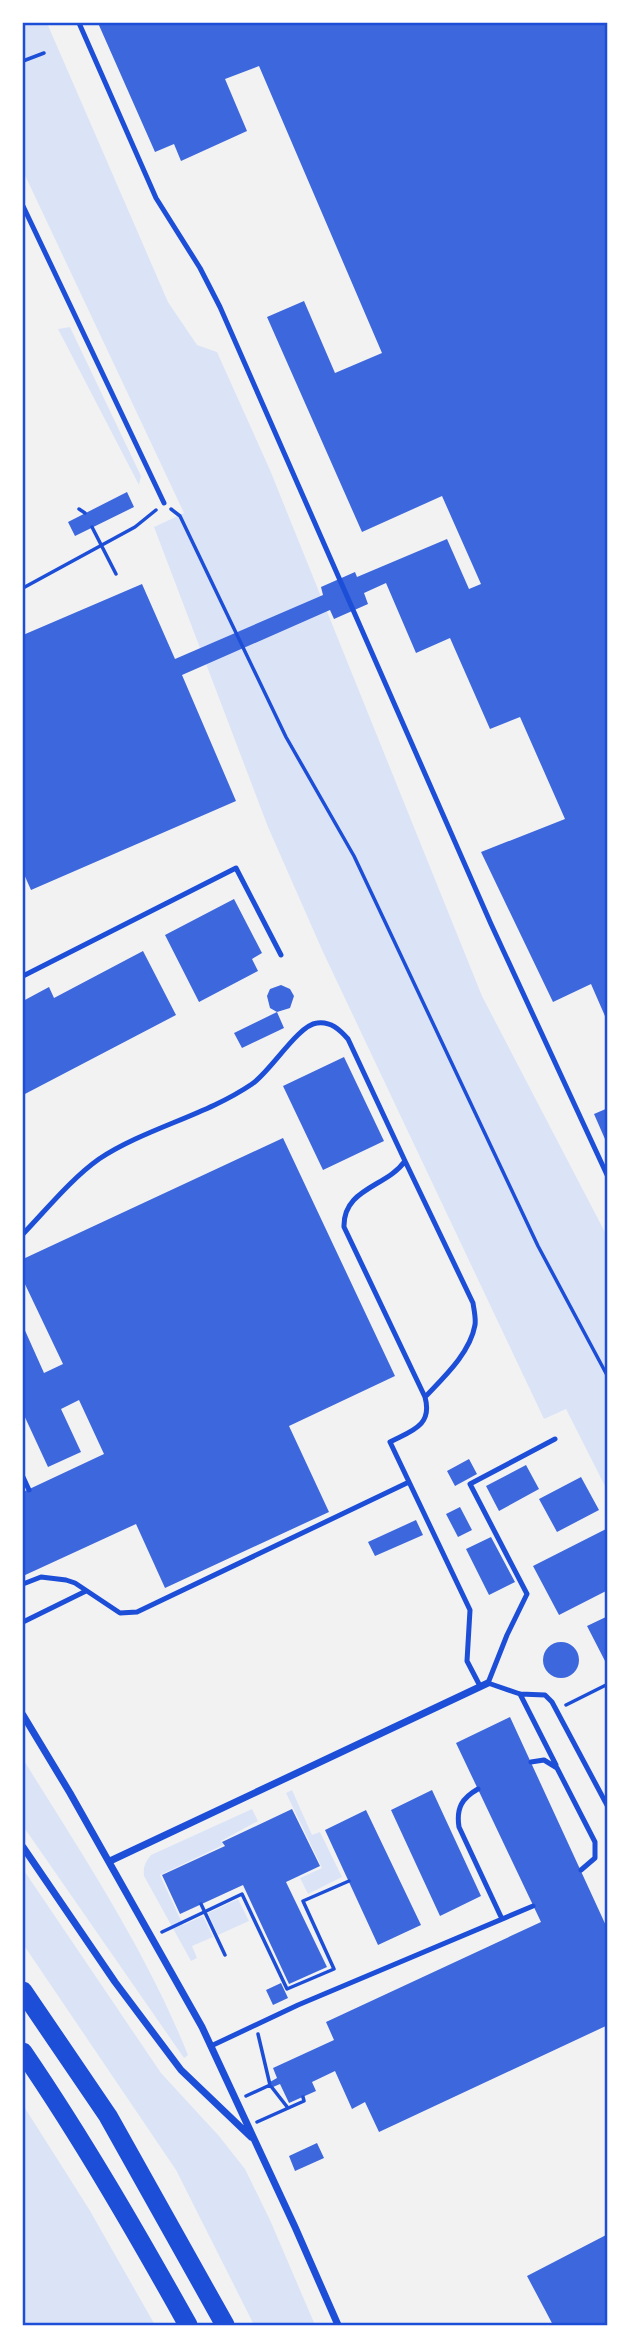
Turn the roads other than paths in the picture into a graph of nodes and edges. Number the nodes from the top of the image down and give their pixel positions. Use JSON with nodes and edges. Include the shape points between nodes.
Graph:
{"nodes":[{"id":1,"x":79,"y":23,"type":"edge"},
{"id":2,"x":23,"y":206,"type":"edge"},
{"id":3,"x":164,"y":503,"type":"dead end"},
{"id":4,"x":281,"y":955,"type":"dead end"},
{"id":5,"x":23,"y":976,"type":"edge"},
{"id":6,"x":405,"y":1161,"type":"junction"},
{"id":7,"x":608,"y":1177,"type":"edge"},
{"id":8,"x":23,"y":1234,"type":"edge"},
{"id":9,"x":425,"y":1397,"type":"junction"},
{"id":10,"x":555,"y":1439,"type":"dead end"},
{"id":11,"x":23,"y":1477,"type":"edge"},
{"id":12,"x":409,"y":1482,"type":"junction"},
{"id":13,"x":29,"y":1490,"type":"dead end"},
{"id":14,"x":23,"y":1584,"type":"edge"},
{"id":15,"x":86,"y":1591,"type":"junction"},
{"id":16,"x":23,"y":1622,"type":"edge"},
{"id":17,"x":484,"y":1685,"type":"junction"},
{"id":18,"x":520,"y":1694,"type":"junction"},
{"id":19,"x":23,"y":1715,"type":"edge"},
{"id":20,"x":531,"y":1762,"type":"dead end"},
{"id":21,"x":557,"y":1768,"type":"junction"},
{"id":22,"x":478,"y":1789,"type":"dead end"},
{"id":23,"x":608,"y":1807,"type":"edge"},
{"id":24,"x":23,"y":1847,"type":"edge"},
{"id":25,"x":110,"y":1861,"type":"junction"},
{"id":26,"x":581,"y":1870,"type":"dead end"},
{"id":27,"x":533,"y":1906,"type":"dead end"},
{"id":28,"x":502,"y":1919,"type":"junction"},
{"id":29,"x":23,"y":1991,"type":"edge"},
{"id":30,"x":211,"y":2046,"type":"junction"},
{"id":31,"x":23,"y":2052,"type":"edge"},
{"id":32,"x":254,"y":2139,"type":"junction"},
{"id":33,"x":188,"y":2325,"type":"edge"},
{"id":34,"x":225,"y":2325,"type":"edge"},
{"id":35,"x":338,"y":2325,"type":"edge"}],
"edges":[{"from":1,"to":7,"type":"lane","via":[[156,198],[220,307],[491,924]]},
{"from":2,"to":3,"type":"lane"},
{"from":4,"to":5,"type":"lane","via":[[236,868]]},
{"from":6,"to":8,"type":"lane","via":[[348,1039],[330,1023],[316,1023],[297,1034],[269,1070],[244,1089],[98,1160]]},
{"from":6,"to":9,"type":"lane","via":[[472,1303],[476,1322],[452,1370]]},
{"from":6,"to":9,"type":"lane","via":[[348,1205],[344,1227]]},
{"from":9,"to":12,"type":"lane","via":[[428,1408],[419,1428],[390,1441]]},
{"from":10,"to":17,"type":"lane","via":[[470,1484],[527,1594]]},
{"from":11,"to":13,"type":"lane"},
{"from":12,"to":15,"type":"lane","via":[[137,1612],[120,1613]]},
{"from":12,"to":17,"type":"lane","via":[[470,1610],[467,1661]]},
{"from":14,"to":15,"type":"lane","via":[[53,1577]]},
{"from":15,"to":16,"type":"lane"},
{"from":17,"to":18,"type":"lane"},
{"from":17,"to":25,"type":"street"},
{"from":18,"to":21,"type":"lane"},
{"from":18,"to":23,"type":"lane","via":[[545,1695],[558,1709]]},
{"from":19,"to":25,"type":"street"},
{"from":20,"to":21,"type":"lane","via":[[544,1760]]},
{"from":21,"to":26,"type":"lane","via":[[595,1842],[595,1858]]},
{"from":22,"to":28,"type":"lane","via":[[462,1800],[457,1817]]},
{"from":24,"to":32,"type":"street","via":[[180,2070]]},
{"from":25,"to":30,"type":"street"},
{"from":27,"to":28,"type":"lane"},
{"from":28,"to":30,"type":"lane"},
{"from":29,"to":34,"type":"highway","via":[[108,2116]]},
{"from":30,"to":32,"type":"street"},
{"from":31,"to":33,"type":"highway","via":[[80,2138]]},
{"from":32,"to":35,"type":"street"}]}
